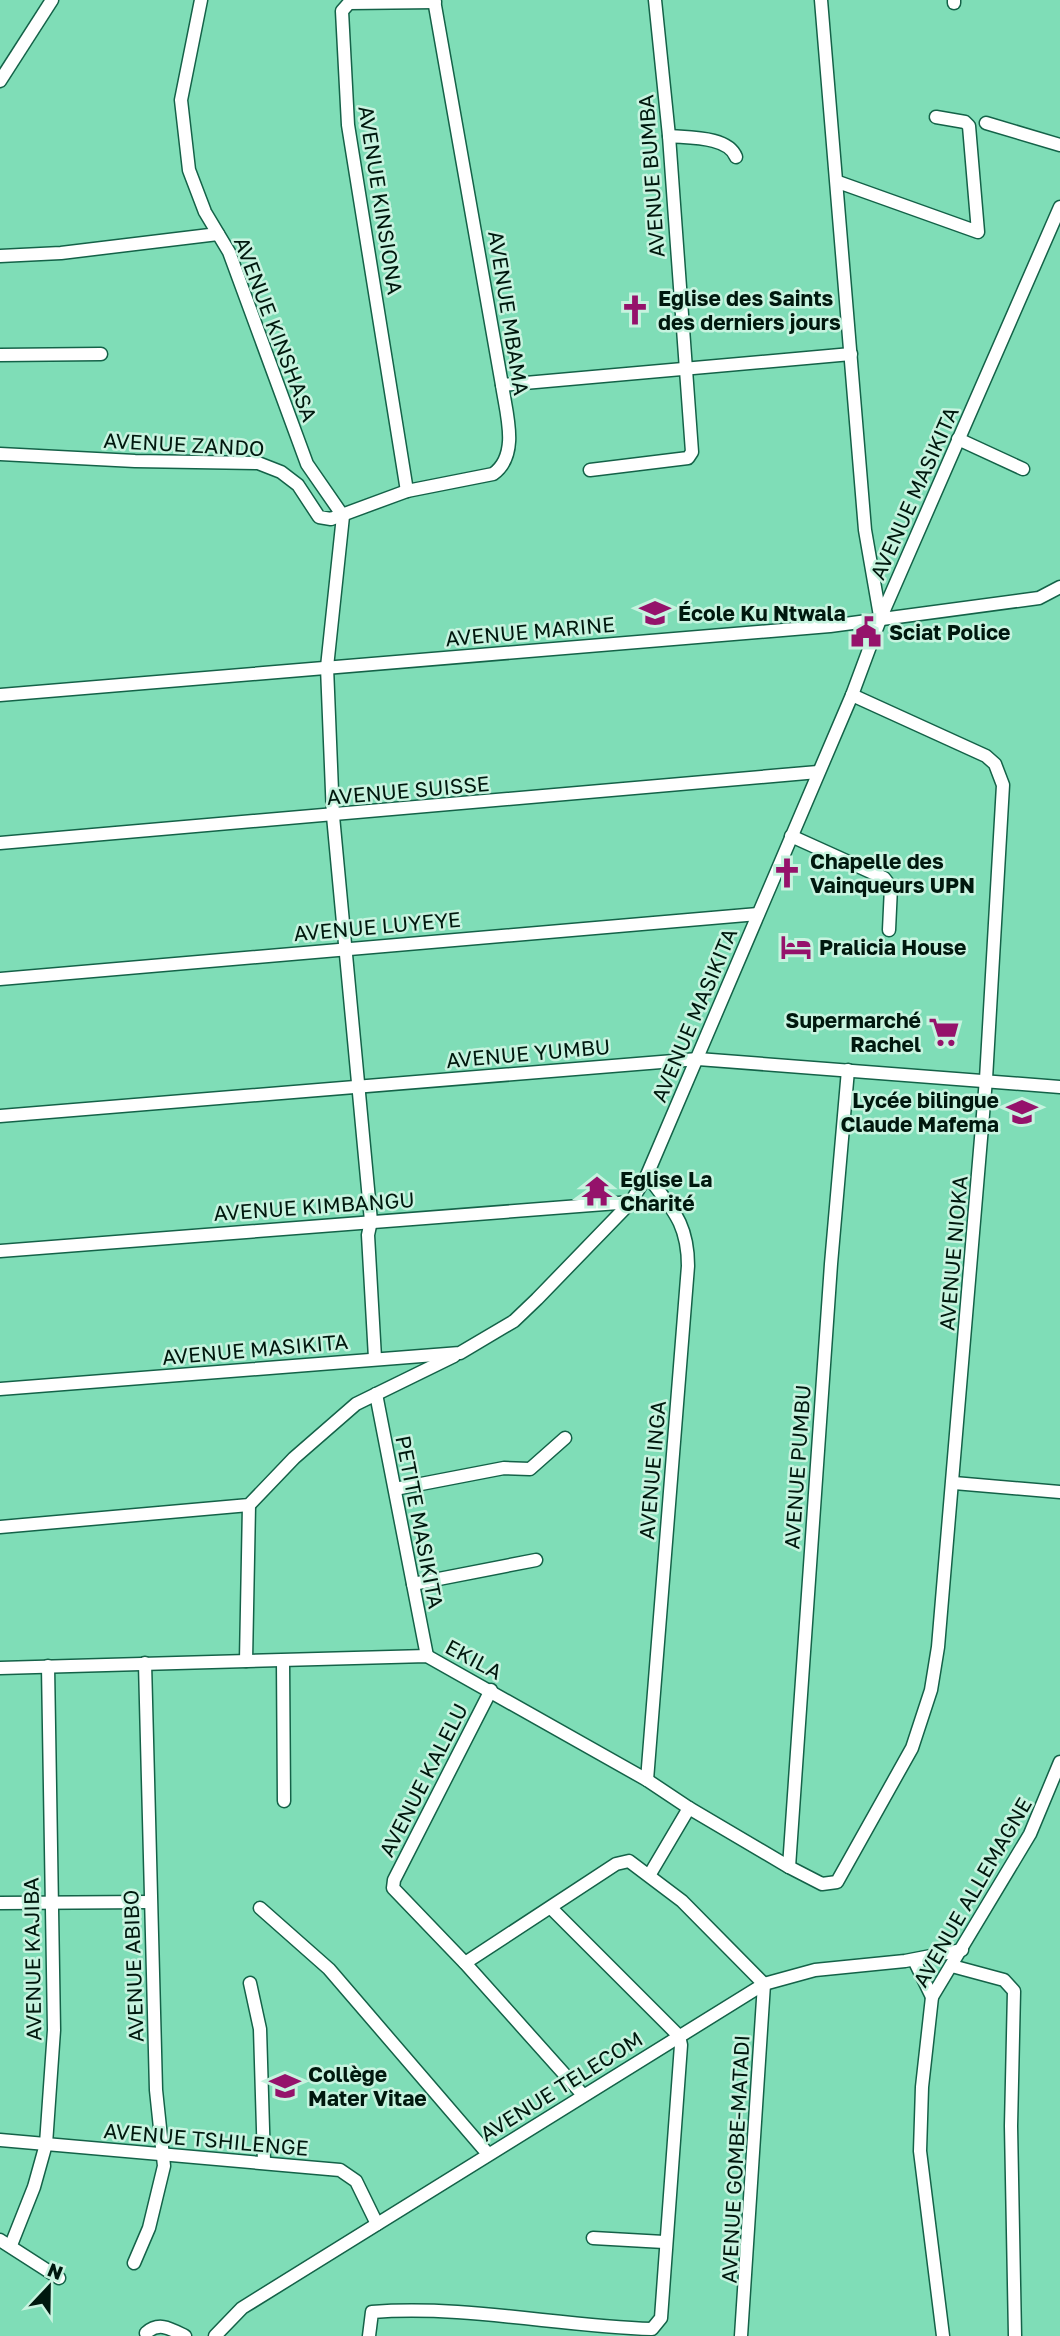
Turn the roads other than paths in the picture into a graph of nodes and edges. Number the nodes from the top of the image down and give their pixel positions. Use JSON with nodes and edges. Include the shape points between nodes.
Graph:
{"nodes":[{"id":1,"x":52,"y":0,"type":"edge"},
{"id":2,"x":201,"y":0,"type":"edge"},
{"id":3,"x":655,"y":0,"type":"edge"},
{"id":4,"x":821,"y":0,"type":"edge"},
{"id":5,"x":435,"y":1,"type":"edge"},
{"id":6,"x":0,"y":81,"type":"edge"},
{"id":7,"x":936,"y":117,"type":"dead end"},
{"id":8,"x":986,"y":123,"type":"dead end"},
{"id":9,"x":669,"y":136,"type":"junction"},
{"id":10,"x":1060,"y":145,"type":"edge"},
{"id":11,"x":736,"y":157,"type":"dead end"},
{"id":12,"x":838,"y":183,"type":"junction"},
{"id":13,"x":1060,"y":207,"type":"edge"},
{"id":14,"x":218,"y":233,"type":"junction"},
{"id":15,"x":0,"y":256,"type":"edge"},
{"id":16,"x":101,"y":354,"type":"dead end"},
{"id":17,"x":851,"y":354,"type":"junction"},
{"id":18,"x":0,"y":355,"type":"edge"},
{"id":19,"x":684,"y":368,"type":"junction"},
{"id":20,"x":502,"y":385,"type":"junction"},
{"id":21,"x":958,"y":439,"type":"junction"},
{"id":22,"x":0,"y":454,"type":"edge"},
{"id":23,"x":1023,"y":469,"type":"dead end"},
{"id":24,"x":590,"y":470,"type":"dead end"},
{"id":25,"x":407,"y":491,"type":"junction"},
{"id":26,"x":343,"y":516,"type":"junction"},
{"id":27,"x":1060,"y":587,"type":"edge"},
{"id":28,"x":880,"y":618,"type":"junction"},
{"id":29,"x":327,"y":667,"type":"junction"},
{"id":30,"x":0,"y":695,"type":"edge"},
{"id":31,"x":852,"y":695,"type":"junction"},
{"id":32,"x":818,"y":772,"type":"junction"},
{"id":33,"x":332,"y":816,"type":"junction"},
{"id":34,"x":791,"y":835,"type":"junction"},
{"id":35,"x":0,"y":843,"type":"edge"},
{"id":36,"x":758,"y":914,"type":"junction"},
{"id":37,"x":889,"y":930,"type":"dead end"},
{"id":38,"x":347,"y":947,"type":"junction"},
{"id":39,"x":0,"y":979,"type":"edge"},
{"id":40,"x":698,"y":1059,"type":"junction"},
{"id":41,"x":848,"y":1070,"type":"junction"},
{"id":42,"x":986,"y":1079,"type":"junction"},
{"id":43,"x":359,"y":1087,"type":"junction"},
{"id":44,"x":1060,"y":1087,"type":"edge"},
{"id":45,"x":0,"y":1116,"type":"edge"},
{"id":46,"x":647,"y":1175,"type":"junction"},
{"id":47,"x":631,"y":1202,"type":"junction"},
{"id":48,"x":371,"y":1221,"type":"junction"},
{"id":49,"x":0,"y":1251,"type":"edge"},
{"id":50,"x":460,"y":1353,"type":"junction"},
{"id":51,"x":375,"y":1358,"type":"junction"},
{"id":52,"x":0,"y":1389,"type":"edge"},
{"id":53,"x":376,"y":1394,"type":"junction"},
{"id":54,"x":565,"y":1438,"type":"dead end"},
{"id":55,"x":954,"y":1483,"type":"junction"},
{"id":56,"x":395,"y":1489,"type":"junction"},
{"id":57,"x":1060,"y":1492,"type":"edge"},
{"id":58,"x":249,"y":1505,"type":"junction"},
{"id":59,"x":0,"y":1527,"type":"edge"},
{"id":60,"x":536,"y":1560,"type":"dead end"},
{"id":61,"x":413,"y":1584,"type":"junction"},
{"id":62,"x":427,"y":1656,"type":"junction"},
{"id":63,"x":246,"y":1661,"type":"junction"},
{"id":64,"x":283,"y":1661,"type":"junction"},
{"id":65,"x":145,"y":1663,"type":"junction"},
{"id":66,"x":48,"y":1666,"type":"junction"},
{"id":67,"x":0,"y":1668,"type":"edge"},
{"id":68,"x":491,"y":1690,"type":"junction"},
{"id":69,"x":1060,"y":1762,"type":"edge"},
{"id":70,"x":648,"y":1780,"type":"junction"},
{"id":71,"x":284,"y":1801,"type":"dead end"},
{"id":72,"x":689,"y":1808,"type":"junction"},
{"id":73,"x":789,"y":1867,"type":"junction"},
{"id":74,"x":650,"y":1874,"type":"junction"},
{"id":75,"x":837,"y":1882,"type":"joint"},
{"id":76,"x":150,"y":1902,"type":"junction"},
{"id":77,"x":0,"y":1903,"type":"edge"},
{"id":78,"x":51,"y":1904,"type":"junction"},
{"id":79,"x":260,"y":1908,"type":"dead end"},
{"id":80,"x":551,"y":1908,"type":"junction"},
{"id":81,"x":962,"y":1950,"type":"junction"},
{"id":82,"x":914,"y":1960,"type":"junction"},
{"id":83,"x":465,"y":1964,"type":"junction"},
{"id":84,"x":953,"y":1966,"type":"junction"},
{"id":85,"x":250,"y":1983,"type":"dead end"},
{"id":86,"x":764,"y":1984,"type":"junction"},
{"id":87,"x":932,"y":1997,"type":"junction"},
{"id":88,"x":679,"y":2036,"type":"junction"},
{"id":89,"x":583,"y":2095,"type":"junction"},
{"id":90,"x":0,"y":2140,"type":"edge"},
{"id":91,"x":46,"y":2144,"type":"junction"},
{"id":92,"x":161,"y":2154,"type":"junction"},
{"id":93,"x":488,"y":2154,"type":"junction"},
{"id":94,"x":264,"y":2162,"type":"junction"},
{"id":95,"x":377,"y":2224,"type":"junction"},
{"id":96,"x":593,"y":2238,"type":"dead end"},
{"id":97,"x":664,"y":2242,"type":"junction"},
{"id":98,"x":6,"y":2243,"type":"edge"},
{"id":99,"x":134,"y":2263,"type":"dead end"},
{"id":100,"x":59,"y":2278,"type":"dead end"},
{"id":101,"x":600,"y":2332,"type":"edge"},
{"id":102,"x":146,"y":2333,"type":"dead end"},
{"id":103,"x":185,"y":2336,"type":"edge"},
{"id":104,"x":215,"y":2336,"type":"edge"},
{"id":105,"x":369,"y":2336,"type":"edge"},
{"id":106,"x":741,"y":2336,"type":"edge"},
{"id":107,"x":943,"y":2336,"type":"edge"},
{"id":108,"x":1015,"y":2336,"type":"edge"}],
"edges":[{"from":1,"to":6,"type":"street"},
{"from":2,"to":14,"type":"street","name":"AVENUE KINSHASA","via":[[180,114],[195,189]]},
{"from":3,"to":9,"type":"street","name":"AVENUE BUMBA"},
{"from":4,"to":12,"type":"street"},
{"from":5,"to":20,"type":"street","name":"AVENUE MBAMA"},
{"from":5,"to":25,"type":"street","name":"AVENUE KINSIONA","via":[[349,3],[342,11],[348,124]]},
{"from":7,"to":12,"type":"street","via":[[970,126],[978,232]]},
{"from":8,"to":10,"type":"street"},
{"from":9,"to":11,"type":"street","via":[[720,143]]},
{"from":9,"to":19,"type":"street","name":"AVENUE BUMBA"},
{"from":12,"to":17,"type":"street"},
{"from":13,"to":21,"type":"street","name":"AVENUE MASIKITA"},
{"from":14,"to":15,"type":"street"},
{"from":14,"to":26,"type":"street","name":"AVENUE KINSHASA","via":[[307,464]]},
{"from":16,"to":18,"type":"street"},
{"from":17,"to":19,"type":"street"},
{"from":17,"to":28,"type":"street","via":[[865,530]]},
{"from":19,"to":20,"type":"street"},
{"from":19,"to":24,"type":"street","name":"AVENUE BUMBA","via":[[690,456]]},
{"from":20,"to":25,"type":"street","name":"AVENUE MBAMA","via":[[510,441],[502,468],[493,474]]},
{"from":21,"to":23,"type":"street"},
{"from":21,"to":28,"type":"street","name":"AVENUE MASIKITA"},
{"from":22,"to":26,"type":"street","name":"AVENUE ZANDO","via":[[258,463],[298,485],[319,517]]},
{"from":25,"to":26,"type":"street","name":"AVENUE MBAMA"},
{"from":26,"to":29,"type":"street"},
{"from":27,"to":28,"type":"street","name":"AVENUE MARINE","via":[[1039,598]]},
{"from":28,"to":29,"type":"street","name":"AVENUE MARINE"},
{"from":28,"to":31,"type":"street","name":"AVENUE MASIKITA"},
{"from":29,"to":30,"type":"street","name":"AVENUE MARINE"},
{"from":29,"to":33,"type":"street"},
{"from":31,"to":32,"type":"street","name":"AVENUE MASIKITA"},
{"from":31,"to":42,"type":"street","name":"AVENUE NIOKA","via":[[986,756],[1001,773]]},
{"from":32,"to":33,"type":"street","name":"AVENUE SUISSE"},
{"from":32,"to":34,"type":"street","name":"AVENUE MASIKITA"},
{"from":33,"to":35,"type":"street","name":"AVENUE SUISSE"},
{"from":33,"to":38,"type":"street"},
{"from":34,"to":36,"type":"street","name":"AVENUE MASIKITA"},
{"from":34,"to":37,"type":"street","via":[[884,878],[891,887]]},
{"from":36,"to":38,"type":"street","name":"AVENUE LUYEYE"},
{"from":36,"to":40,"type":"street","name":"AVENUE MASIKITA"},
{"from":38,"to":39,"type":"street","name":"AVENUE LUYEYE"},
{"from":38,"to":43,"type":"street"},
{"from":40,"to":41,"type":"street","name":"AVENUE YUMBU"},
{"from":40,"to":43,"type":"street","name":"AVENUE YUMBU"},
{"from":40,"to":46,"type":"street","name":"AVENUE MASIKITA"},
{"from":41,"to":42,"type":"street","name":"AVENUE YUMBU"},
{"from":41,"to":73,"type":"street","name":"AVENUE PUMBU"},
{"from":42,"to":44,"type":"street","name":"AVENUE YUMBU"},
{"from":42,"to":55,"type":"street","name":"AVENUE NIOKA"},
{"from":43,"to":45,"type":"street","name":"AVENUE YUMBU"},
{"from":43,"to":48,"type":"street"},
{"from":46,"to":47,"type":"street","name":"AVENUE MASIKITA"},
{"from":46,"to":70,"type":"street","name":"AVENUE INGA","via":[[688,1239]]},
{"from":47,"to":48,"type":"street","name":"AVENUE KIMBANGU"},
{"from":47,"to":50,"type":"street","name":"AVENUE MASIKITA","via":[[514,1321]]},
{"from":48,"to":49,"type":"street","name":"AVENUE KIMBANGU"},
{"from":48,"to":51,"type":"street"},
{"from":50,"to":51,"type":"street","name":"AVENUE MASIKITA"},
{"from":50,"to":53,"type":"street"},
{"from":51,"to":52,"type":"street","name":"AVENUE MASIKITA"},
{"from":53,"to":56,"type":"street","name":"PETITE MASIKITA"},
{"from":53,"to":58,"type":"street","via":[[326,1429]]},
{"from":54,"to":56,"type":"street","via":[[530,1469],[504,1468]]},
{"from":55,"to":57,"type":"street"},
{"from":55,"to":75,"type":"street","name":"AVENUE NIOKA","via":[[938,1647],[924,1715],[912,1748]]},
{"from":56,"to":61,"type":"street","name":"PETITE MASIKITA"},
{"from":58,"to":59,"type":"street"},
{"from":58,"to":63,"type":"street"},
{"from":60,"to":61,"type":"street"},
{"from":61,"to":62,"type":"street","name":"PETITE MASIKITA"},
{"from":62,"to":64,"type":"street","name":"EKILA"},
{"from":62,"to":68,"type":"street","name":"EKILA"},
{"from":63,"to":64,"type":"street","name":"EKILA"},
{"from":63,"to":65,"type":"street","name":"EKILA"},
{"from":64,"to":71,"type":"street"},
{"from":65,"to":66,"type":"street","name":"EKILA"},
{"from":65,"to":76,"type":"street","name":"AVENUE ABIBO"},
{"from":66,"to":67,"type":"street","name":"EKILA"},
{"from":66,"to":78,"type":"street","name":"AVENUE KAJIBA"},
{"from":68,"to":70,"type":"street","name":"EKILA"},
{"from":68,"to":83,"type":"street","name":"AVENUE KALELU","via":[[393,1888]]},
{"from":69,"to":81,"type":"street","name":"AVENUE ALLEMAGNE","via":[[1030,1834]]},
{"from":70,"to":72,"type":"street","name":"EKILA"},
{"from":72,"to":73,"type":"street","name":"EKILA"},
{"from":72,"to":74,"type":"street"},
{"from":73,"to":75,"type":"street","name":"EKILA","via":[[822,1884]]},
{"from":74,"to":80,"type":"street","via":[[629,1861],[616,1864]]},
{"from":74,"to":86,"type":"street"},
{"from":76,"to":78,"type":"street"},
{"from":76,"to":92,"type":"street","name":"AVENUE ABIBO"},
{"from":77,"to":78,"type":"street"},
{"from":78,"to":91,"type":"street","name":"AVENUE KAJIBA","via":[[54,2030]]},
{"from":79,"to":93,"type":"street","via":[[329,1969]]},
{"from":80,"to":83,"type":"street"},
{"from":80,"to":88,"type":"street"},
{"from":81,"to":82,"type":"street","name":"AVENUE TELECOM"},
{"from":81,"to":84,"type":"street","name":"AVENUE ALLEMAGNE"},
{"from":82,"to":86,"type":"street","name":"AVENUE TELECOM","via":[[815,1970]]},
{"from":82,"to":87,"type":"street"},
{"from":83,"to":89,"type":"street"},
{"from":84,"to":87,"type":"street","name":"AVENUE ALLEMAGNE"},
{"from":84,"to":108,"type":"street","via":[[1004,1980],[1014,1991]]},
{"from":85,"to":94,"type":"street","via":[[260,2029]]},
{"from":86,"to":88,"type":"street","name":"AVENUE TELECOM"},
{"from":86,"to":106,"type":"street","name":"AVENUE GOMBE-MATADI"},
{"from":87,"to":107,"type":"street","name":"AVENUE ALLEMAGNE","via":[[920,2151]]},
{"from":88,"to":89,"type":"street","name":"AVENUE TELECOM"},
{"from":88,"to":97,"type":"street"},
{"from":89,"to":93,"type":"street","name":"AVENUE TELECOM"},
{"from":90,"to":91,"type":"street","name":"AVENUE TSHILENGE"},
{"from":91,"to":92,"type":"street","name":"AVENUE TSHILENGE"},
{"from":91,"to":98,"type":"street","name":"AVENUE KAJIBA","via":[[34,2187]]},
{"from":92,"to":94,"type":"street","name":"AVENUE TSHILENGE"},
{"from":92,"to":99,"type":"street","name":"AVENUE ABIBO","via":[[164,2166],[158,2196]]},
{"from":93,"to":95,"type":"street","name":"AVENUE TELECOM"},
{"from":94,"to":95,"type":"street","name":"AVENUE TSHILENGE","via":[[348,2173]]},
{"from":95,"to":104,"type":"street","name":"AVENUE TELECOM","via":[[242,2308]]},
{"from":96,"to":97,"type":"street"},
{"from":97,"to":101,"type":"street","via":[[657,2325]]},
{"from":98,"to":100,"type":"street"},
{"from":101,"to":105,"type":"street","via":[[465,2312],[411,2310],[372,2312]]},
{"from":102,"to":103,"type":"street","via":[[162,2326]]}]}
